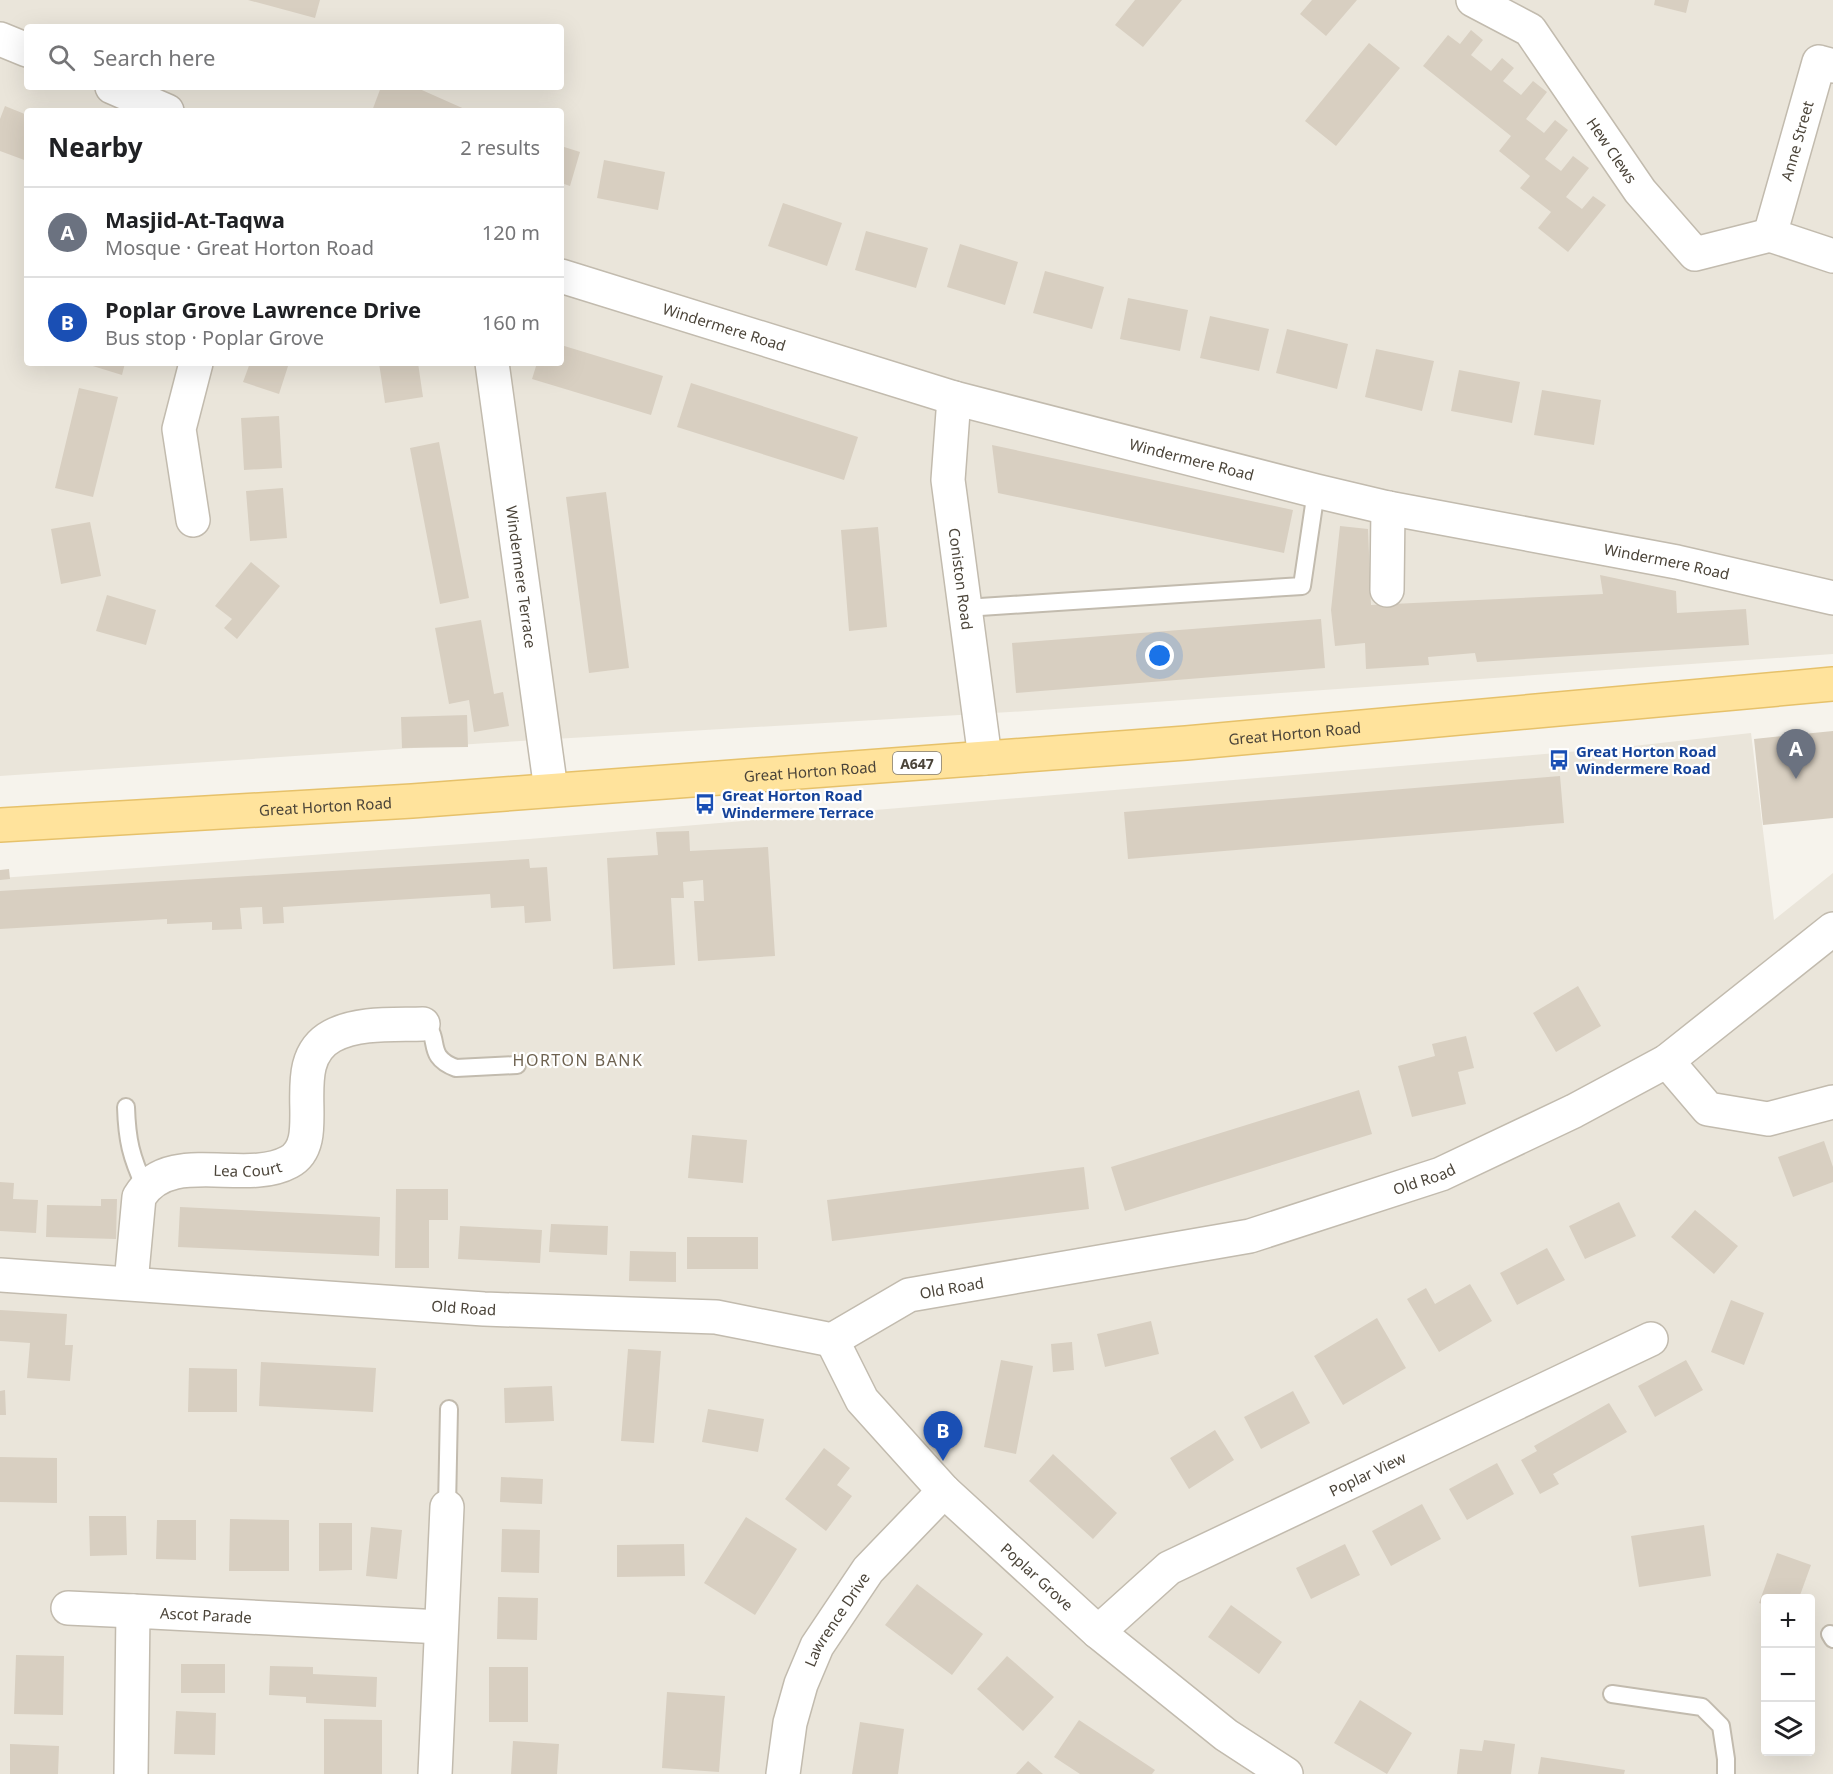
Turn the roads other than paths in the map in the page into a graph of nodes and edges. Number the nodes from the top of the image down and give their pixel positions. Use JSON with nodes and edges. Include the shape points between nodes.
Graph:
{"nodes":[{"id":1,"x":1473,"y":0,"type":"edge"},
{"id":2,"x":0,"y":39,"type":"edge"},
{"id":3,"x":24,"y":49,"type":"edge"},
{"id":4,"x":1833,"y":66,"type":"edge"},
{"id":5,"x":119,"y":90,"type":"edge"},
{"id":6,"x":160,"y":108,"type":"edge"},
{"id":7,"x":1770,"y":235,"type":"junction"},
{"id":8,"x":1833,"y":256,"type":"edge"},
{"id":9,"x":564,"y":277,"type":"edge"},
{"id":10,"x":195,"y":366,"type":"edge"},
{"id":11,"x":492,"y":366,"type":"edge"},
{"id":12,"x":954,"y":398,"type":"junction"},
{"id":13,"x":1316,"y":490,"type":"junction"},
{"id":14,"x":1388,"y":508,"type":"junction"},
{"id":15,"x":193,"y":520,"type":"dead end"},
{"id":16,"x":1387,"y":590,"type":"dead end"},
{"id":17,"x":1833,"y":598,"type":"edge"},
{"id":18,"x":965,"y":608,"type":"junction"},
{"id":19,"x":1833,"y":684,"type":"edge"},
{"id":20,"x":985,"y":758,"type":"junction"},
{"id":21,"x":551,"y":790,"type":"junction"},
{"id":22,"x":0,"y":825,"type":"edge"},
{"id":23,"x":1833,"y":929,"type":"edge"},
{"id":24,"x":423,"y":1024,"type":"joint"},
{"id":25,"x":1667,"y":1061,"type":"junction"},
{"id":26,"x":517,"y":1065,"type":"dead end"},
{"id":27,"x":1833,"y":1102,"type":"edge"},
{"id":28,"x":126,"y":1107,"type":"dead end"},
{"id":29,"x":145,"y":1187,"type":"junction"},
{"id":30,"x":0,"y":1275,"type":"edge"},
{"id":31,"x":130,"y":1283,"type":"junction"},
{"id":32,"x":1651,"y":1339,"type":"dead end"},
{"id":33,"x":832,"y":1340,"type":"junction"},
{"id":34,"x":449,"y":1409,"type":"dead end"},
{"id":35,"x":944,"y":1491,"type":"junction"},
{"id":36,"x":447,"y":1507,"type":"joint"},
{"id":37,"x":68,"y":1608,"type":"dead end"},
{"id":38,"x":133,"y":1611,"type":"junction"},
{"id":39,"x":441,"y":1627,"type":"junction"},
{"id":40,"x":1098,"y":1632,"type":"junction"},
{"id":41,"x":1612,"y":1694,"type":"dead end"},
{"id":42,"x":131,"y":1774,"type":"edge"},
{"id":43,"x":435,"y":1774,"type":"edge"},
{"id":44,"x":783,"y":1774,"type":"edge"},
{"id":45,"x":1286,"y":1774,"type":"edge"},
{"id":46,"x":1726,"y":1774,"type":"edge"}],
"edges":[{"from":1,"to":7,"type":"street","name":"Hew Clews","via":[[1530,30],[1640,191],[1695,254]]},
{"from":2,"to":3,"type":"street"},
{"from":4,"to":7,"type":"street","name":"Anne Street","via":[[1819,62]]},
{"from":5,"to":6,"type":"street"},
{"from":7,"to":8,"type":"street"},
{"from":9,"to":12,"type":"street","name":"Windermere Road"},
{"from":10,"to":15,"type":"street","via":[[179,429]]},
{"from":11,"to":21,"type":"street","name":"Windermere Terrace"},
{"from":12,"to":13,"type":"street","name":"Windermere Road"},
{"from":12,"to":18,"type":"street","name":"Coniston Road","via":[[948,480]]},
{"from":13,"to":14,"type":"street","name":"Windermere Road"},
{"from":13,"to":18,"type":"lane","via":[[1302,586]]},
{"from":14,"to":16,"type":"street"},
{"from":14,"to":17,"type":"street","name":"Windermere Road","via":[[1677,562]]},
{"from":18,"to":20,"type":"street","name":"Coniston Road"},
{"from":19,"to":20,"type":"main road","name":"Great Horton Road","number":"A647"},
{"from":20,"to":21,"type":"main road","name":"Great Horton Road","number":"A647"},
{"from":21,"to":22,"type":"main road","name":"Great Horton Road","number":"A647"},
{"from":23,"to":25,"type":"street","name":"Old Road"},
{"from":24,"to":26,"type":"lane","via":[[431,1032],[438,1058],[448,1065]]},
{"from":24,"to":29,"type":"street","name":"Lea Court","via":[[363,1026],[332,1036],[316,1048],[308,1073],[306,1141],[301,1154],[289,1163],[272,1168],[188,1170],[156,1178]]},
{"from":25,"to":27,"type":"street","via":[[1708,1109],[1768,1119]]},
{"from":25,"to":33,"type":"street","name":"Old Road","via":[[1574,1111],[1441,1174],[1250,1236],[909,1295]]},
{"from":28,"to":29,"type":"lane","via":[[127,1139]]},
{"from":29,"to":31,"type":"street","via":[[139,1197]]},
{"from":30,"to":31,"type":"street","name":"Old Road"},
{"from":31,"to":33,"type":"street","name":"Old Road","via":[[484,1309],[716,1317]]},
{"from":32,"to":40,"type":"street","name":"Poplar View","via":[[1169,1568]]},
{"from":33,"to":35,"type":"street","name":"Poplar Grove","via":[[862,1400]]},
{"from":34,"to":36,"type":"lane"},
{"from":35,"to":40,"type":"street","name":"Poplar Grove"},
{"from":35,"to":44,"type":"street","name":"Lawrence Drive","via":[[868,1570],[817,1646],[790,1723]]},
{"from":36,"to":39,"type":"street"},
{"from":37,"to":38,"type":"street","name":"Ascot Parade"},
{"from":38,"to":39,"type":"street","name":"Ascot Parade"},
{"from":38,"to":42,"type":"street"},
{"from":39,"to":43,"type":"street"},
{"from":40,"to":45,"type":"street","name":"Poplar Grove","via":[[1226,1734]]},
{"from":41,"to":46,"type":"lane","via":[[1702,1707],[1721,1726]]}]}
